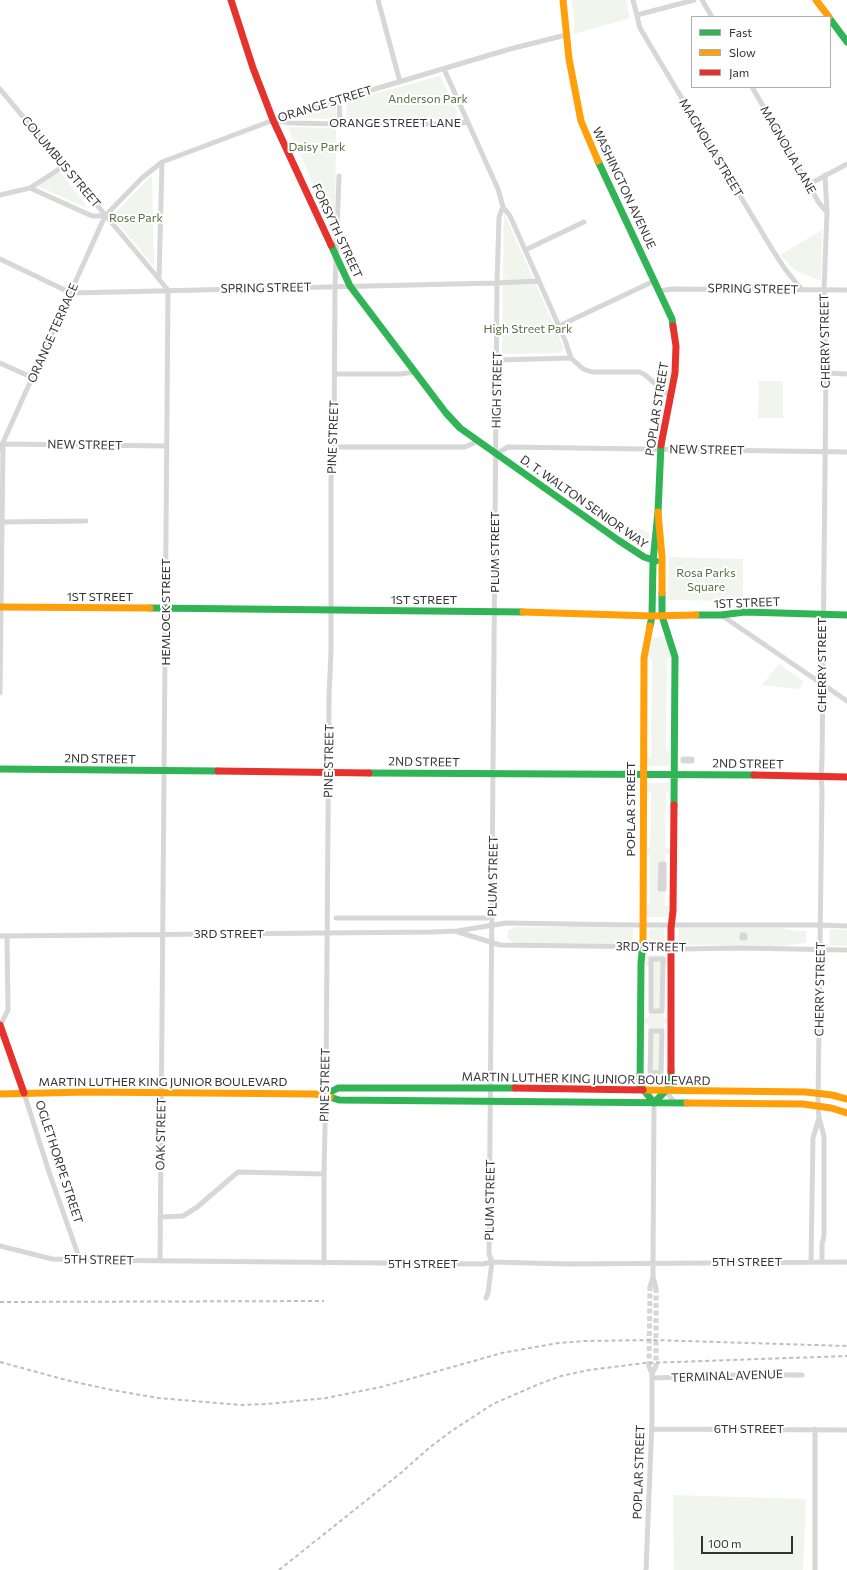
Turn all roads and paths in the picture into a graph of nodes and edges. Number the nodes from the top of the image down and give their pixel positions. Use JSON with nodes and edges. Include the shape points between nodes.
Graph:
{"nodes":[{"id":1,"x":231,"y":0,"type":"edge"},
{"id":2,"x":378,"y":0,"type":"edge"},
{"id":3,"x":564,"y":0,"type":"edge"},
{"id":4,"x":633,"y":0,"type":"edge"},
{"id":5,"x":694,"y":0,"type":"edge"},
{"id":6,"x":702,"y":0,"type":"edge"},
{"id":7,"x":816,"y":0,"type":"edge"},
{"id":8,"x":637,"y":15,"type":"junction"},
{"id":9,"x":711,"y":16,"type":"edge"},
{"id":10,"x":828,"y":16,"type":"edge"},
{"id":11,"x":831,"y":21,"type":"edge"},
{"id":12,"x":566,"y":35,"type":"junction"},
{"id":13,"x":847,"y":42,"type":"edge"},
{"id":14,"x":444,"y":69,"type":"junction"},
{"id":15,"x":400,"y":82,"type":"junction"},
{"id":16,"x":753,"y":88,"type":"edge"},
{"id":17,"x":0,"y":89,"type":"edge"},
{"id":18,"x":339,"y":100,"type":"junction"},
{"id":19,"x":273,"y":120,"type":"junction"},
{"id":20,"x":468,"y":122,"type":"junction"},
{"id":21,"x":340,"y":124,"type":"junction"},
{"id":22,"x":162,"y":162,"type":"junction"},
{"id":23,"x":847,"y":164,"type":"edge"},
{"id":24,"x":64,"y":166,"type":"junction"},
{"id":25,"x":826,"y":175,"type":"junction"},
{"id":26,"x":339,"y":176,"type":"dead end"},
{"id":27,"x":808,"y":185,"type":"junction"},
{"id":28,"x":30,"y":188,"type":"junction"},
{"id":29,"x":0,"y":195,"type":"edge"},
{"id":30,"x":503,"y":207,"type":"junction"},
{"id":31,"x":827,"y":212,"type":"junction"},
{"id":32,"x":106,"y":216,"type":"junction"},
{"id":33,"x":584,"y":222,"type":"dead end"},
{"id":34,"x":525,"y":250,"type":"junction"},
{"id":35,"x":0,"y":259,"type":"edge"},
{"id":36,"x":337,"y":259,"type":"junction"},
{"id":37,"x":159,"y":279,"type":"junction"},
{"id":38,"x":539,"y":281,"type":"junction"},
{"id":39,"x":654,"y":281,"type":"junction"},
{"id":40,"x":498,"y":283,"type":"junction"},
{"id":41,"x":350,"y":286,"type":"junction"},
{"id":42,"x":335,"y":287,"type":"junction"},
{"id":43,"x":168,"y":290,"type":"junction"},
{"id":44,"x":802,"y":290,"type":"junction"},
{"id":45,"x":824,"y":290,"type":"junction"},
{"id":46,"x":847,"y":290,"type":"edge"},
{"id":47,"x":659,"y":291,"type":"junction"},
{"id":48,"x":71,"y":293,"type":"junction"},
{"id":49,"x":559,"y":326,"type":"junction"},
{"id":50,"x":571,"y":358,"type":"junction"},
{"id":51,"x":676,"y":358,"type":"joint"},
{"id":52,"x":498,"y":360,"type":"junction"},
{"id":53,"x":0,"y":363,"type":"edge"},
{"id":54,"x":414,"y":372,"type":"junction"},
{"id":55,"x":826,"y":373,"type":"junction"},
{"id":56,"x":334,"y":374,"type":"junction"},
{"id":57,"x":847,"y":374,"type":"edge"},
{"id":58,"x":33,"y":378,"type":"junction"},
{"id":59,"x":671,"y":397,"type":"junction"},
{"id":60,"x":0,"y":435,"type":"edge"},
{"id":61,"x":6,"y":438,"type":"junction"},
{"id":62,"x":478,"y":441,"type":"junction"},
{"id":63,"x":3,"y":444,"type":"junction"},
{"id":64,"x":167,"y":446,"type":"junction"},
{"id":65,"x":334,"y":447,"type":"junction"},
{"id":66,"x":0,"y":449,"type":"edge"},
{"id":67,"x":660,"y":450,"type":"junction"},
{"id":68,"x":825,"y":452,"type":"junction"},
{"id":69,"x":847,"y":452,"type":"edge"},
{"id":70,"x":496,"y":454,"type":"junction"},
{"id":71,"x":658,"y":512,"type":"junction"},
{"id":72,"x":86,"y":521,"type":"dead end"},
{"id":73,"x":2,"y":522,"type":"junction"},
{"id":74,"x":653,"y":561,"type":"junction"},
{"id":75,"x":662,"y":562,"type":"junction"},
{"id":76,"x":1,"y":607,"type":"edge"},
{"id":77,"x":166,"y":608,"type":"junction"},
{"id":78,"x":330,"y":610,"type":"junction"},
{"id":79,"x":495,"y":611,"type":"junction"},
{"id":80,"x":823,"y":614,"type":"junction"},
{"id":81,"x":847,"y":614,"type":"edge"},
{"id":82,"x":721,"y":615,"type":"junction"},
{"id":83,"x":652,"y":616,"type":"junction"},
{"id":84,"x":662,"y":616,"type":"junction"},
{"id":85,"x":822,"y":684,"type":"junction"},
{"id":86,"x":0,"y":693,"type":"edge"},
{"id":87,"x":847,"y":701,"type":"edge"},
{"id":88,"x":0,"y":769,"type":"edge"},
{"id":89,"x":164,"y":771,"type":"junction"},
{"id":90,"x":329,"y":773,"type":"junction"},
{"id":91,"x":494,"y":774,"type":"junction"},
{"id":92,"x":642,"y":774,"type":"junction"},
{"id":93,"x":674,"y":774,"type":"junction"},
{"id":94,"x":821,"y":777,"type":"junction"},
{"id":95,"x":847,"y":777,"type":"edge"},
{"id":96,"x":336,"y":918,"type":"dead end"},
{"id":97,"x":487,"y":918,"type":"dead end"},
{"id":98,"x":643,"y":924,"type":"junction"},
{"id":99,"x":671,"y":924,"type":"junction"},
{"id":100,"x":492,"y":925,"type":"junction"},
{"id":101,"x":821,"y":925,"type":"junction"},
{"id":102,"x":847,"y":926,"type":"edge"},
{"id":103,"x":457,"y":931,"type":"junction"},
{"id":104,"x":162,"y":934,"type":"junction"},
{"id":105,"x":327,"y":934,"type":"junction"},
{"id":106,"x":0,"y":936,"type":"edge"},
{"id":107,"x":7,"y":936,"type":"junction"},
{"id":108,"x":492,"y":942,"type":"junction"},
{"id":109,"x":643,"y":947,"type":"junction"},
{"id":110,"x":671,"y":948,"type":"junction"},
{"id":111,"x":820,"y":949,"type":"junction"},
{"id":112,"x":847,"y":950,"type":"edge"},
{"id":113,"x":662,"y":1011,"type":"joint"},
{"id":114,"x":0,"y":1026,"type":"edge"},
{"id":115,"x":650,"y":1031,"type":"joint"},
{"id":116,"x":490,"y":1089,"type":"junction"},
{"id":117,"x":644,"y":1091,"type":"junction"},
{"id":118,"x":666,"y":1091,"type":"junction"},
{"id":119,"x":24,"y":1093,"type":"junction"},
{"id":120,"x":162,"y":1093,"type":"junction"},
{"id":121,"x":818,"y":1093,"type":"junction"},
{"id":122,"x":0,"y":1094,"type":"edge"},
{"id":123,"x":325,"y":1095,"type":"junction"},
{"id":124,"x":847,"y":1099,"type":"edge"},
{"id":125,"x":491,"y":1102,"type":"junction"},
{"id":126,"x":654,"y":1103,"type":"junction"},
{"id":127,"x":675,"y":1103,"type":"junction"},
{"id":128,"x":818,"y":1106,"type":"junction"},
{"id":129,"x":847,"y":1113,"type":"edge"},
{"id":130,"x":819,"y":1118,"type":"junction"},
{"id":131,"x":324,"y":1174,"type":"junction"},
{"id":132,"x":160,"y":1217,"type":"junction"},
{"id":133,"x":811,"y":1236,"type":"junction"},
{"id":134,"x":824,"y":1236,"type":"junction"},
{"id":135,"x":0,"y":1246,"type":"edge"},
{"id":136,"x":80,"y":1260,"type":"junction"},
{"id":137,"x":160,"y":1261,"type":"junction"},
{"id":138,"x":492,"y":1262,"type":"junction"},
{"id":139,"x":811,"y":1262,"type":"junction"},
{"id":140,"x":822,"y":1262,"type":"junction"},
{"id":141,"x":847,"y":1262,"type":"edge"},
{"id":142,"x":324,"y":1263,"type":"junction"},
{"id":143,"x":653,"y":1263,"type":"junction"},
{"id":144,"x":653,"y":1287,"type":"tunnel mouth"},
{"id":145,"x":486,"y":1298,"type":"dead end"},
{"id":146,"x":649,"y":1366,"type":"tunnel mouth"},
{"id":147,"x":656,"y":1366,"type":"tunnel mouth"},
{"id":148,"x":802,"y":1375,"type":"dead end"},
{"id":149,"x":652,"y":1376,"type":"junction"},
{"id":150,"x":652,"y":1429,"type":"junction"},
{"id":151,"x":815,"y":1429,"type":"junction"},
{"id":152,"x":847,"y":1430,"type":"edge"},
{"id":153,"x":646,"y":1570,"type":"edge"},
{"id":154,"x":815,"y":1570,"type":"edge"}],
"edges":[{"from":1,"to":19,"type":"street","name":"FORSYTH STREET"},
{"from":2,"to":15,"type":"street"},
{"from":3,"to":12,"type":"street","name":"WASHINGTON AVENUE"},
{"from":4,"to":8,"type":"street","name":"MAGNOLIA STREET"},
{"from":5,"to":8,"type":"street"},
{"from":6,"to":9,"type":"street"},
{"from":7,"to":10,"type":"street"},
{"from":8,"to":44,"type":"street","name":"MAGNOLIA STREET","via":[[640,28],[670,80],[772,249]]},
{"from":11,"to":13,"type":"street"},
{"from":12,"to":14,"type":"street","name":"ORANGE STREET"},
{"from":12,"to":39,"type":"street","name":"WASHINGTON AVENUE","via":[[588,140]]},
{"from":14,"to":15,"type":"street","name":"ORANGE STREET"},
{"from":14,"to":20,"type":"street","name":"HIGH STREET"},
{"from":15,"to":18,"type":"street","name":"ORANGE STREET"},
{"from":16,"to":27,"type":"street","name":"MAGNOLIA LANE"},
{"from":17,"to":24,"type":"street","name":"COLUMBUS STREET"},
{"from":18,"to":19,"type":"street","name":"ORANGE STREET"},
{"from":18,"to":21,"type":"street"},
{"from":19,"to":21,"type":"street","name":"ORANGE STREET LANE"},
{"from":19,"to":22,"type":"street","name":"ORANGE STREET"},
{"from":19,"to":36,"type":"street","name":"FORSYTH STREET"},
{"from":20,"to":21,"type":"street","name":"ORANGE STREET LANE"},
{"from":20,"to":30,"type":"street","name":"HIGH STREET","via":[[498,189]]},
{"from":22,"to":32,"type":"street","name":"ORANGE STREET","via":[[142,178]]},
{"from":22,"to":37,"type":"street"},
{"from":23,"to":25,"type":"street"},
{"from":24,"to":28,"type":"street"},
{"from":24,"to":32,"type":"street","name":"COLUMBUS STREET"},
{"from":25,"to":27,"type":"street"},
{"from":25,"to":31,"type":"street","name":"CHERRY STREET"},
{"from":26,"to":36,"type":"street"},
{"from":27,"to":31,"type":"street","name":"MAGNOLIA LANE"},
{"from":28,"to":29,"type":"street"},
{"from":28,"to":32,"type":"street","via":[[92,216]]},
{"from":30,"to":34,"type":"street","name":"HIGH STREET","via":[[510,216]]},
{"from":30,"to":40,"type":"street","name":"HIGH STREET","via":[[499,217]]},
{"from":31,"to":45,"type":"street","name":"CHERRY STREET"},
{"from":32,"to":37,"type":"street","name":"COLUMBUS STREET"},
{"from":32,"to":48,"type":"street","name":"ORANGE TERRACE"},
{"from":33,"to":34,"type":"street"},
{"from":34,"to":38,"type":"street","name":"HIGH STREET"},
{"from":35,"to":48,"type":"street","name":"SPRING STREET"},
{"from":36,"to":41,"type":"street","name":"FORSYTH STREET"},
{"from":36,"to":42,"type":"street","name":"PINE STREET"},
{"from":37,"to":43,"type":"street","name":"COLUMBUS STREET"},
{"from":38,"to":40,"type":"street","name":"SPRING STREET"},
{"from":38,"to":49,"type":"street","name":"HIGH STREET"},
{"from":39,"to":47,"type":"street","name":"WASHINGTON AVENUE"},
{"from":39,"to":49,"type":"street"},
{"from":40,"to":41,"type":"street","name":"SPRING STREET"},
{"from":40,"to":52,"type":"street","name":"HIGH STREET"},
{"from":41,"to":42,"type":"street","name":"SPRING STREET"},
{"from":41,"to":54,"type":"street","name":"FORSYTH STREET"},
{"from":42,"to":43,"type":"street","name":"SPRING STREET"},
{"from":42,"to":56,"type":"street","name":"PINE STREET"},
{"from":43,"to":48,"type":"street","name":"SPRING STREET"},
{"from":43,"to":64,"type":"street","name":"HEMLOCK STREET"},
{"from":44,"to":45,"type":"street","name":"SPRING STREET"},
{"from":44,"to":47,"type":"street","name":"SPRING STREET"},
{"from":45,"to":46,"type":"street","name":"SPRING STREET"},
{"from":45,"to":55,"type":"street","name":"CHERRY STREET"},
{"from":47,"to":51,"type":"street","name":"WASHINGTON AVENUE","via":[[672,319]]},
{"from":48,"to":58,"type":"street","name":"ORANGE TERRACE"},
{"from":49,"to":50,"type":"street","name":"HIGH STREET"},
{"from":50,"to":52,"type":"street"},
{"from":50,"to":59,"type":"street","via":[[583,369],[592,372],[644,374]]},
{"from":51,"to":59,"type":"street","name":"POPLAR STREET"},
{"from":52,"to":70,"type":"street","name":"HIGH STREET"},
{"from":53,"to":58,"type":"street"},
{"from":54,"to":56,"type":"street"},
{"from":54,"to":62,"type":"street","name":"FORSYTH STREET","via":[[455,423]]},
{"from":55,"to":57,"type":"street"},
{"from":55,"to":68,"type":"street","name":"CHERRY STREET"},
{"from":56,"to":65,"type":"street","name":"PINE STREET"},
{"from":58,"to":61,"type":"street","name":"ORANGE TERRACE"},
{"from":59,"to":67,"type":"street","name":"POPLAR STREET"},
{"from":60,"to":61,"type":"street"},
{"from":61,"to":63,"type":"street","name":"ORANGE TERRACE"},
{"from":62,"to":65,"type":"street","via":[[465,447]]},
{"from":62,"to":70,"type":"street","name":"FORSYTH STREET"},
{"from":63,"to":64,"type":"street","name":"NEW STREET"},
{"from":63,"to":66,"type":"street","name":"ORANGE TERRACE"},
{"from":63,"to":73,"type":"street"},
{"from":64,"to":77,"type":"street","name":"HEMLOCK STREET"},
{"from":65,"to":78,"type":"street","name":"PINE STREET","via":[[331,479]]},
{"from":67,"to":68,"type":"street","name":"NEW STREET"},
{"from":67,"to":70,"type":"street","name":"NEW STREET","via":[[508,447]]},
{"from":67,"to":71,"type":"street","name":"POPLAR STREET"},
{"from":68,"to":69,"type":"street","name":"NEW STREET"},
{"from":68,"to":80,"type":"street","name":"CHERRY STREET"},
{"from":70,"to":74,"type":"street","name":"D. T. WALTON SENIOR WAY","via":[[618,540]]},
{"from":70,"to":79,"type":"street","name":"PLUM STREET"},
{"from":71,"to":74,"type":"street","name":"POPLAR STREET"},
{"from":71,"to":75,"type":"street","name":"POPLAR STREET"},
{"from":72,"to":73,"type":"street"},
{"from":73,"to":76,"type":"street"},
{"from":74,"to":75,"type":"street","name":"D. T. WALTON SENIOR WAY"},
{"from":74,"to":83,"type":"street","name":"POPLAR STREET"},
{"from":75,"to":84,"type":"street","name":"POPLAR STREET"},
{"from":76,"to":77,"type":"street","name":"1ST STREET"},
{"from":76,"to":86,"type":"street"},
{"from":77,"to":78,"type":"street","name":"1ST STREET"},
{"from":77,"to":89,"type":"street","name":"HEMLOCK STREET"},
{"from":78,"to":79,"type":"street","name":"1ST STREET"},
{"from":78,"to":90,"type":"street","name":"PINE STREET"},
{"from":79,"to":83,"type":"street","name":"1ST STREET"},
{"from":79,"to":91,"type":"street","name":"PLUM STREET"},
{"from":80,"to":81,"type":"street","name":"1ST STREET"},
{"from":80,"to":82,"type":"street","name":"1ST STREET","via":[[745,612]]},
{"from":80,"to":85,"type":"street","name":"CHERRY STREET"},
{"from":82,"to":84,"type":"street","name":"1ST STREET"},
{"from":82,"to":85,"type":"street"},
{"from":83,"to":84,"type":"street","name":"1ST STREET"},
{"from":83,"to":92,"type":"street","name":"POPLAR STREET","via":[[644,658]]},
{"from":84,"to":93,"type":"street","name":"POPLAR STREET","via":[[675,657]]},
{"from":85,"to":87,"type":"street"},
{"from":85,"to":94,"type":"street","name":"CHERRY STREET"},
{"from":88,"to":89,"type":"street","name":"2ND STREET"},
{"from":89,"to":90,"type":"street","name":"2ND STREET"},
{"from":89,"to":104,"type":"street","name":"HEMLOCK STREET"},
{"from":90,"to":91,"type":"street","name":"2ND STREET"},
{"from":90,"to":105,"type":"street","name":"PINE STREET"},
{"from":91,"to":92,"type":"street","name":"2ND STREET"},
{"from":91,"to":100,"type":"street","name":"PLUM STREET"},
{"from":92,"to":93,"type":"street","name":"2ND STREET"},
{"from":92,"to":98,"type":"street","name":"POPLAR STREET"},
{"from":93,"to":94,"type":"street","name":"2ND STREET"},
{"from":93,"to":99,"type":"street","name":"POPLAR STREET"},
{"from":94,"to":95,"type":"street","name":"2ND STREET"},
{"from":94,"to":101,"type":"street","name":"CHERRY STREET"},
{"from":96,"to":97,"type":"street"},
{"from":98,"to":99,"type":"street","name":"3RD STREET"},
{"from":98,"to":100,"type":"street","name":"3RD STREET"},
{"from":98,"to":109,"type":"street","name":"POPLAR STREET"},
{"from":99,"to":101,"type":"street","name":"3RD STREET"},
{"from":99,"to":110,"type":"street","name":"POPLAR STREET"},
{"from":100,"to":103,"type":"street","name":"3RD STREET"},
{"from":100,"to":108,"type":"street","name":"PLUM STREET"},
{"from":101,"to":102,"type":"street","name":"3RD STREET"},
{"from":101,"to":111,"type":"street","name":"CHERRY STREET"},
{"from":103,"to":105,"type":"street","name":"3RD STREET"},
{"from":103,"to":108,"type":"street","name":"3RD STREET"},
{"from":104,"to":105,"type":"street","name":"3RD STREET"},
{"from":104,"to":107,"type":"street","name":"3RD STREET"},
{"from":104,"to":120,"type":"street","name":"OAK STREET"},
{"from":105,"to":123,"type":"street","name":"PINE STREET"},
{"from":106,"to":107,"type":"street","name":"3RD STREET"},
{"from":107,"to":114,"type":"street","via":[[8,1010]]},
{"from":108,"to":109,"type":"street","name":"3RD STREET"},
{"from":108,"to":116,"type":"street","name":"PLUM STREET"},
{"from":109,"to":110,"type":"street","name":"3RD STREET"},
{"from":109,"to":117,"type":"street","name":"POPLAR STREET","via":[[640,1085]]},
{"from":110,"to":111,"type":"street","name":"3RD STREET"},
{"from":110,"to":118,"type":"street","name":"POPLAR STREET","via":[[671,1085]]},
{"from":111,"to":112,"type":"street","name":"3RD STREET"},
{"from":111,"to":121,"type":"street","name":"CHERRY STREET"},
{"from":113,"to":113,"type":"street","via":[[663,959],[651,959],[651,1011]]},
{"from":114,"to":119,"type":"street","name":"OGLETHORPE STREET"},
{"from":115,"to":115,"type":"street","via":[[662,1031],[661,1073],[650,1072]]},
{"from":116,"to":117,"type":"street","name":"MARTIN LUTHER KING JUNIOR BOULEVARD"},
{"from":116,"to":123,"type":"street","name":"MARTIN LUTHER KING JUNIOR BOULEVARD","via":[[338,1088]]},
{"from":116,"to":125,"type":"street","name":"PLUM STREET"},
{"from":117,"to":118,"type":"street","name":"MARTIN LUTHER KING JUNIOR BOULEVARD"},
{"from":117,"to":126,"type":"street","name":"POPLAR STREET"},
{"from":118,"to":121,"type":"street","name":"MARTIN LUTHER KING JUNIOR BOULEVARD"},
{"from":118,"to":126,"type":"street","name":"POPLAR STREET"},
{"from":118,"to":127,"type":"street"},
{"from":119,"to":120,"type":"street","name":"MARTIN LUTHER KING JUNIOR BOULEVARD"},
{"from":119,"to":122,"type":"street","name":"MARTIN LUTHER KING JUNIOR BOULEVARD"},
{"from":119,"to":136,"type":"street","name":"OGLETHORPE STREET","via":[[48,1172]]},
{"from":120,"to":123,"type":"street","name":"MARTIN LUTHER KING JUNIOR BOULEVARD"},
{"from":120,"to":132,"type":"street","name":"OAK STREET"},
{"from":121,"to":124,"type":"street","name":"MARTIN LUTHER KING JUNIOR BOULEVARD"},
{"from":121,"to":128,"type":"street","name":"CHERRY STREET"},
{"from":123,"to":125,"type":"street","name":"MARTIN LUTHER KING JUNIOR BOULEVARD","via":[[339,1100]]},
{"from":123,"to":131,"type":"street","name":"PINE STREET"},
{"from":125,"to":126,"type":"street","name":"MARTIN LUTHER KING JUNIOR BOULEVARD"},
{"from":125,"to":138,"type":"street","name":"PLUM STREET","via":[[489,1254]]},
{"from":126,"to":127,"type":"street","name":"MARTIN LUTHER KING JUNIOR BOULEVARD"},
{"from":126,"to":143,"type":"street"},
{"from":127,"to":128,"type":"street","name":"MARTIN LUTHER KING JUNIOR BOULEVARD"},
{"from":128,"to":129,"type":"street","name":"MARTIN LUTHER KING JUNIOR BOULEVARD"},
{"from":128,"to":130,"type":"street","name":"CHERRY STREET"},
{"from":130,"to":133,"type":"street","name":"CHERRY STREET","via":[[813,1138]]},
{"from":130,"to":134,"type":"street","name":"CHERRY STREET","via":[[824,1136]]},
{"from":131,"to":132,"type":"street","via":[[238,1172],[183,1216]]},
{"from":131,"to":142,"type":"street","name":"PINE STREET"},
{"from":132,"to":137,"type":"street","name":"OAK STREET"},
{"from":133,"to":134,"type":"street","via":[[818,1240]]},
{"from":133,"to":139,"type":"street","name":"CHERRY STREET"},
{"from":134,"to":140,"type":"street","name":"CHERRY STREET"},
{"from":135,"to":136,"type":"street","name":"5TH STREET","via":[[52,1259]]},
{"from":136,"to":137,"type":"street","name":"5TH STREET"},
{"from":137,"to":142,"type":"street","name":"5TH STREET"},
{"from":138,"to":142,"type":"street","name":"5TH STREET"},
{"from":138,"to":143,"type":"street","name":"5TH STREET"},
{"from":138,"to":145,"type":"street","name":"PLUM STREET"},
{"from":139,"to":140,"type":"street","name":"5TH STREET"},
{"from":139,"to":143,"type":"street","name":"5TH STREET"},
{"from":140,"to":141,"type":"street","name":"5TH STREET"},
{"from":143,"to":144,"type":"street"},
{"from":146,"to":149,"type":"street","name":"POPLAR STREET"},
{"from":147,"to":149,"type":"street","name":"POPLAR STREET"},
{"from":148,"to":149,"type":"street","name":"TERMINAL AVENUE"},
{"from":149,"to":150,"type":"street","name":"POPLAR STREET"},
{"from":150,"to":151,"type":"street","name":"6TH STREET"},
{"from":150,"to":153,"type":"street","name":"POPLAR STREET"},
{"from":151,"to":152,"type":"street","name":"6TH STREET"},
{"from":151,"to":154,"type":"street"}]}
